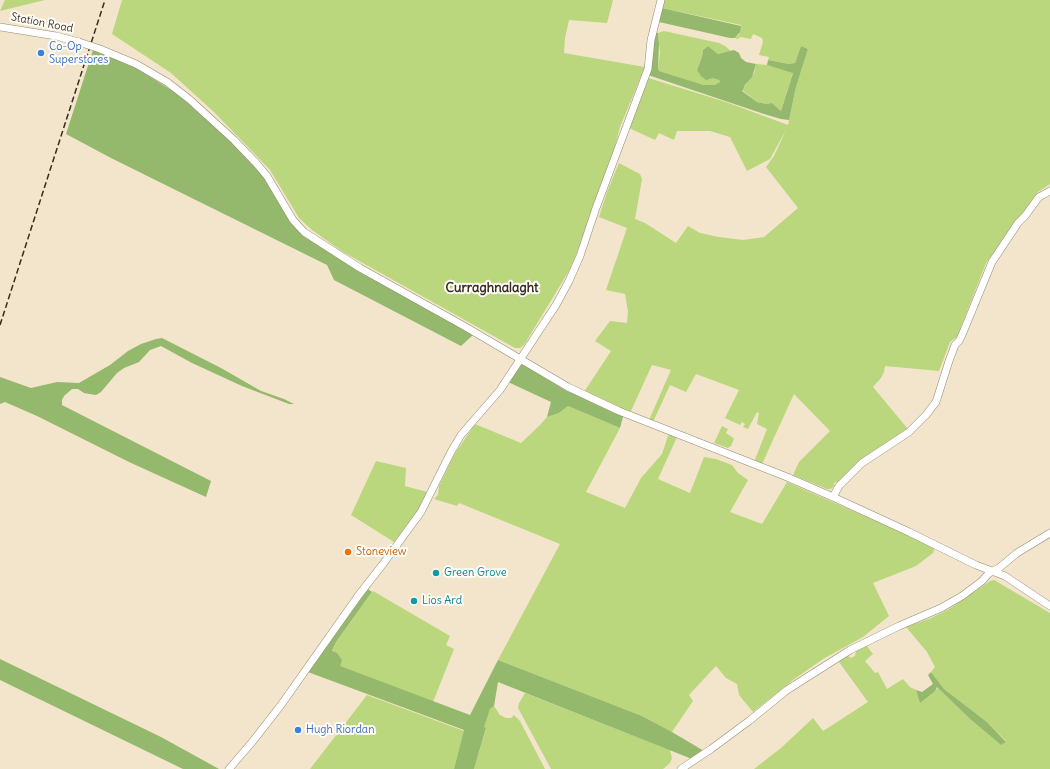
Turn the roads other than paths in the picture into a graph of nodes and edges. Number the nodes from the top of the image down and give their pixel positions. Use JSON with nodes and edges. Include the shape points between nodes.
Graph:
{"nodes":[{"id":1,"x":661,"y":0,"type":"edge"},
{"id":2,"x":0,"y":27,"type":"edge"},
{"id":3,"x":1050,"y":191,"type":"edge"},
{"id":4,"x":520,"y":359,"type":"junction"},
{"id":5,"x":833,"y":496,"type":"junction"},
{"id":6,"x":1050,"y":533,"type":"edge"},
{"id":7,"x":993,"y":571,"type":"junction"},
{"id":8,"x":1050,"y":606,"type":"edge"},
{"id":9,"x":229,"y":769,"type":"edge"},
{"id":10,"x":681,"y":769,"type":"edge"}],
"edges":[{"from":1,"to":4,"type":"street","via":[[651,40],[648,69],[580,256],[556,305]]},
{"from":2,"to":4,"type":"street","name":"Station Road","bridge":true,"via":[[79,42],[136,64],[167,82],[189,99],[257,164],[293,220],[304,232],[360,268]]},
{"from":3,"to":5,"type":"street","via":[[1039,197],[992,262],[962,335],[955,345],[936,402],[909,432],[862,463],[839,486]]},
{"from":4,"to":5,"type":"street","name":"Station Road","via":[[568,387],[619,411]]},
{"from":4,"to":9,"type":"street","via":[[500,390],[461,435],[421,512],[281,706]]},
{"from":5,"to":7,"type":"street","name":"Station Road"},
{"from":6,"to":7,"type":"street"},
{"from":7,"to":8,"type":"street","name":"Station Road","via":[[1005,576]]},
{"from":7,"to":10,"type":"street","via":[[976,586],[942,607],[850,650],[787,690],[749,721]]}]}
